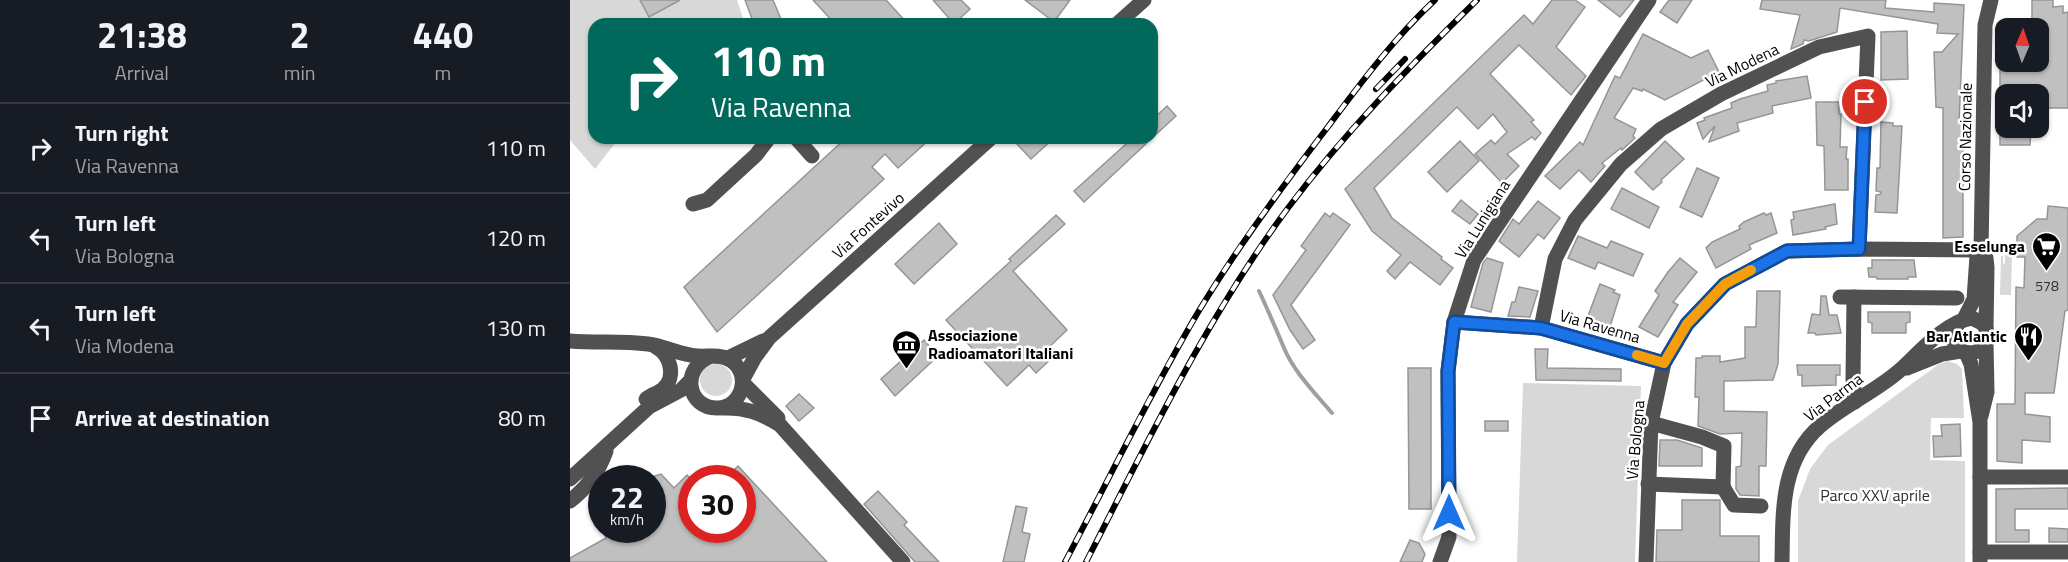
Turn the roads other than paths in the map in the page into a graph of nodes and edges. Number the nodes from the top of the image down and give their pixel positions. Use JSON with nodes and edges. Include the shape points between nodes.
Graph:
{"nodes":[{"id":1,"x":1144,"y":0,"type":"edge"},
{"id":2,"x":1649,"y":0,"type":"edge"},
{"id":3,"x":1979,"y":0,"type":"edge"},
{"id":4,"x":1990,"y":0,"type":"edge"},
{"id":5,"x":1124,"y":18,"type":"edge"},
{"id":6,"x":1985,"y":26,"type":"junction"},
{"id":7,"x":764,"y":144,"type":"edge"},
{"id":8,"x":801,"y":144,"type":"edge"},
{"id":9,"x":984,"y":144,"type":"edge"},
{"id":10,"x":812,"y":156,"type":"dead end"},
{"id":11,"x":693,"y":204,"type":"dead end"},
{"id":12,"x":1859,"y":249,"type":"junction"},
{"id":13,"x":1981,"y":250,"type":"junction"},
{"id":14,"x":1957,"y":298,"type":"dead end"},
{"id":15,"x":1961,"y":321,"type":"junction"},
{"id":16,"x":1454,"y":322,"type":"junction"},
{"id":17,"x":1541,"y":328,"type":"junction"},
{"id":18,"x":1986,"y":335,"type":"junction"},
{"id":19,"x":768,"y":338,"type":"junction"},
{"id":20,"x":570,"y":341,"type":"edge"},
{"id":21,"x":651,"y":345,"type":"junction"},
{"id":22,"x":672,"y":350,"type":"junction"},
{"id":23,"x":1964,"y":352,"type":"junction"},
{"id":24,"x":711,"y":356,"type":"junction"},
{"id":25,"x":728,"y":358,"type":"junction"},
{"id":26,"x":1664,"y":363,"type":"junction"},
{"id":27,"x":1898,"y":373,"type":"junction"},
{"id":28,"x":691,"y":378,"type":"junction"},
{"id":29,"x":743,"y":381,"type":"junction"},
{"id":30,"x":663,"y":401,"type":"junction"},
{"id":31,"x":1855,"y":402,"type":"junction"},
{"id":32,"x":701,"y":403,"type":"junction"},
{"id":33,"x":718,"y":408,"type":"junction"},
{"id":34,"x":1980,"y":422,"type":"junction"},
{"id":35,"x":1651,"y":423,"type":"junction"},
{"id":36,"x":629,"y":425,"type":"junction"},
{"id":37,"x":788,"y":433,"type":"junction"},
{"id":38,"x":607,"y":445,"type":"junction"},
{"id":39,"x":1980,"y":477,"type":"junction"},
{"id":40,"x":2068,"y":477,"type":"edge"},
{"id":41,"x":570,"y":479,"type":"edge"},
{"id":42,"x":1648,"y":484,"type":"junction"},
{"id":43,"x":1724,"y":487,"type":"junction"},
{"id":44,"x":570,"y":501,"type":"edge"},
{"id":45,"x":1772,"y":506,"type":"junction"},
{"id":46,"x":2068,"y":552,"type":"edge"},
{"id":47,"x":1980,"y":557,"type":"edge"},
{"id":48,"x":903,"y":562,"type":"edge"},
{"id":49,"x":1440,"y":562,"type":"edge"},
{"id":50,"x":1646,"y":562,"type":"edge"},
{"id":51,"x":1782,"y":562,"type":"edge"}],
"edges":[{"from":1,"to":5,"type":"street"},
{"from":2,"to":16,"type":"street","name":"Via Lunigiana","via":[[1474,260]]},
{"from":3,"to":6,"type":"street","name":"Corso Nazionale"},
{"from":4,"to":6,"type":"street","name":"Corso Nazionale"},
{"from":6,"to":13,"type":"street","name":"Corso Nazionale"},
{"from":7,"to":11,"type":"street","via":[[707,200]]},
{"from":8,"to":10,"type":"street"},
{"from":9,"to":19,"type":"street","name":"Via Fontevivo"},
{"from":12,"to":13,"type":"street","name":"Via Bologna"},
{"from":12,"to":17,"type":"street","name":"Via Modena","via":[[1868,36],[1819,47],[1721,94],[1661,129],[1621,164],[1575,220],[1555,259]]},
{"from":12,"to":26,"type":"street","name":"Via Bologna","via":[[1787,251],[1725,284],[1687,324]]},
{"from":13,"to":15,"type":"street","name":"Corso Nazionale","via":[[1977,256],[1974,299]]},
{"from":13,"to":18,"type":"street","name":"Corso Nazionale","via":[[1987,267]]},
{"from":14,"to":31,"type":"street","via":[[1847,297]]},
{"from":15,"to":18,"type":"street","via":[[1977,319]]},
{"from":15,"to":23,"type":"street","name":"Corso Nazionale","via":[[1952,335]]},
{"from":15,"to":27,"type":"street","name":"Via Parma","via":[[1921,350]]},
{"from":16,"to":17,"type":"street","name":"Via Ravenna"},
{"from":16,"to":49,"type":"street","name":"Via Lunigiana","via":[[1448,371],[1449,537]]},
{"from":17,"to":26,"type":"street","name":"Via Ravenna"},
{"from":18,"to":23,"type":"street","via":[[1980,350]]},
{"from":18,"to":34,"type":"street","name":"Corso Nazionale","via":[[1987,392]]},
{"from":19,"to":25,"type":"street","name":"Via Fontevivo"},
{"from":19,"to":29,"type":"street","name":"Via Fontevivo"},
{"from":20,"to":21,"type":"street"},
{"from":21,"to":22,"type":"street"},
{"from":21,"to":36,"type":"street","via":[[666,354],[670,374],[663,389],[636,407]]},
{"from":22,"to":24,"type":"street"},
{"from":22,"to":28,"type":"street","via":[[684,358]]},
{"from":23,"to":27,"type":"street","name":"Via Parma","via":[[1942,354]]},
{"from":23,"to":34,"type":"street","name":"Corso Nazionale","via":[[1971,364]]},
{"from":24,"to":25,"type":"street"},
{"from":24,"to":28,"type":"street","via":[[696,365]]},
{"from":25,"to":29,"type":"street","via":[[735,363]]},
{"from":26,"to":35,"type":"street","name":"Via Bologna"},
{"from":27,"to":31,"type":"street","name":"Via Parma"},
{"from":28,"to":30,"type":"street"},
{"from":28,"to":32,"type":"street","via":[[695,397]]},
{"from":29,"to":33,"type":"street","via":[[734,402]]},
{"from":29,"to":37,"type":"street"},
{"from":30,"to":32,"type":"street"},
{"from":30,"to":36,"type":"street","via":[[649,407]]},
{"from":31,"to":45,"type":"street","name":"Via Parma","via":[[1820,426],[1805,443],[1786,486]]},
{"from":32,"to":33,"type":"street"},
{"from":33,"to":37,"type":"street","via":[[754,411]]},
{"from":34,"to":39,"type":"street","name":"Corso Nazionale"},
{"from":35,"to":42,"type":"street","name":"Via Bologna"},
{"from":35,"to":43,"type":"street","via":[[1724,446]]},
{"from":36,"to":38,"type":"street"},
{"from":37,"to":48,"type":"street"},
{"from":38,"to":41,"type":"street"},
{"from":38,"to":44,"type":"street","via":[[603,461],[585,489]]},
{"from":39,"to":40,"type":"street"},
{"from":39,"to":47,"type":"street","name":"Corso Nazionale"},
{"from":42,"to":43,"type":"street"},
{"from":42,"to":50,"type":"street","name":"Via Bologna"},
{"from":43,"to":45,"type":"street","via":[[1734,505]]},
{"from":45,"to":51,"type":"street","name":"Via Parma"},
{"from":46,"to":47,"type":"street"}]}
